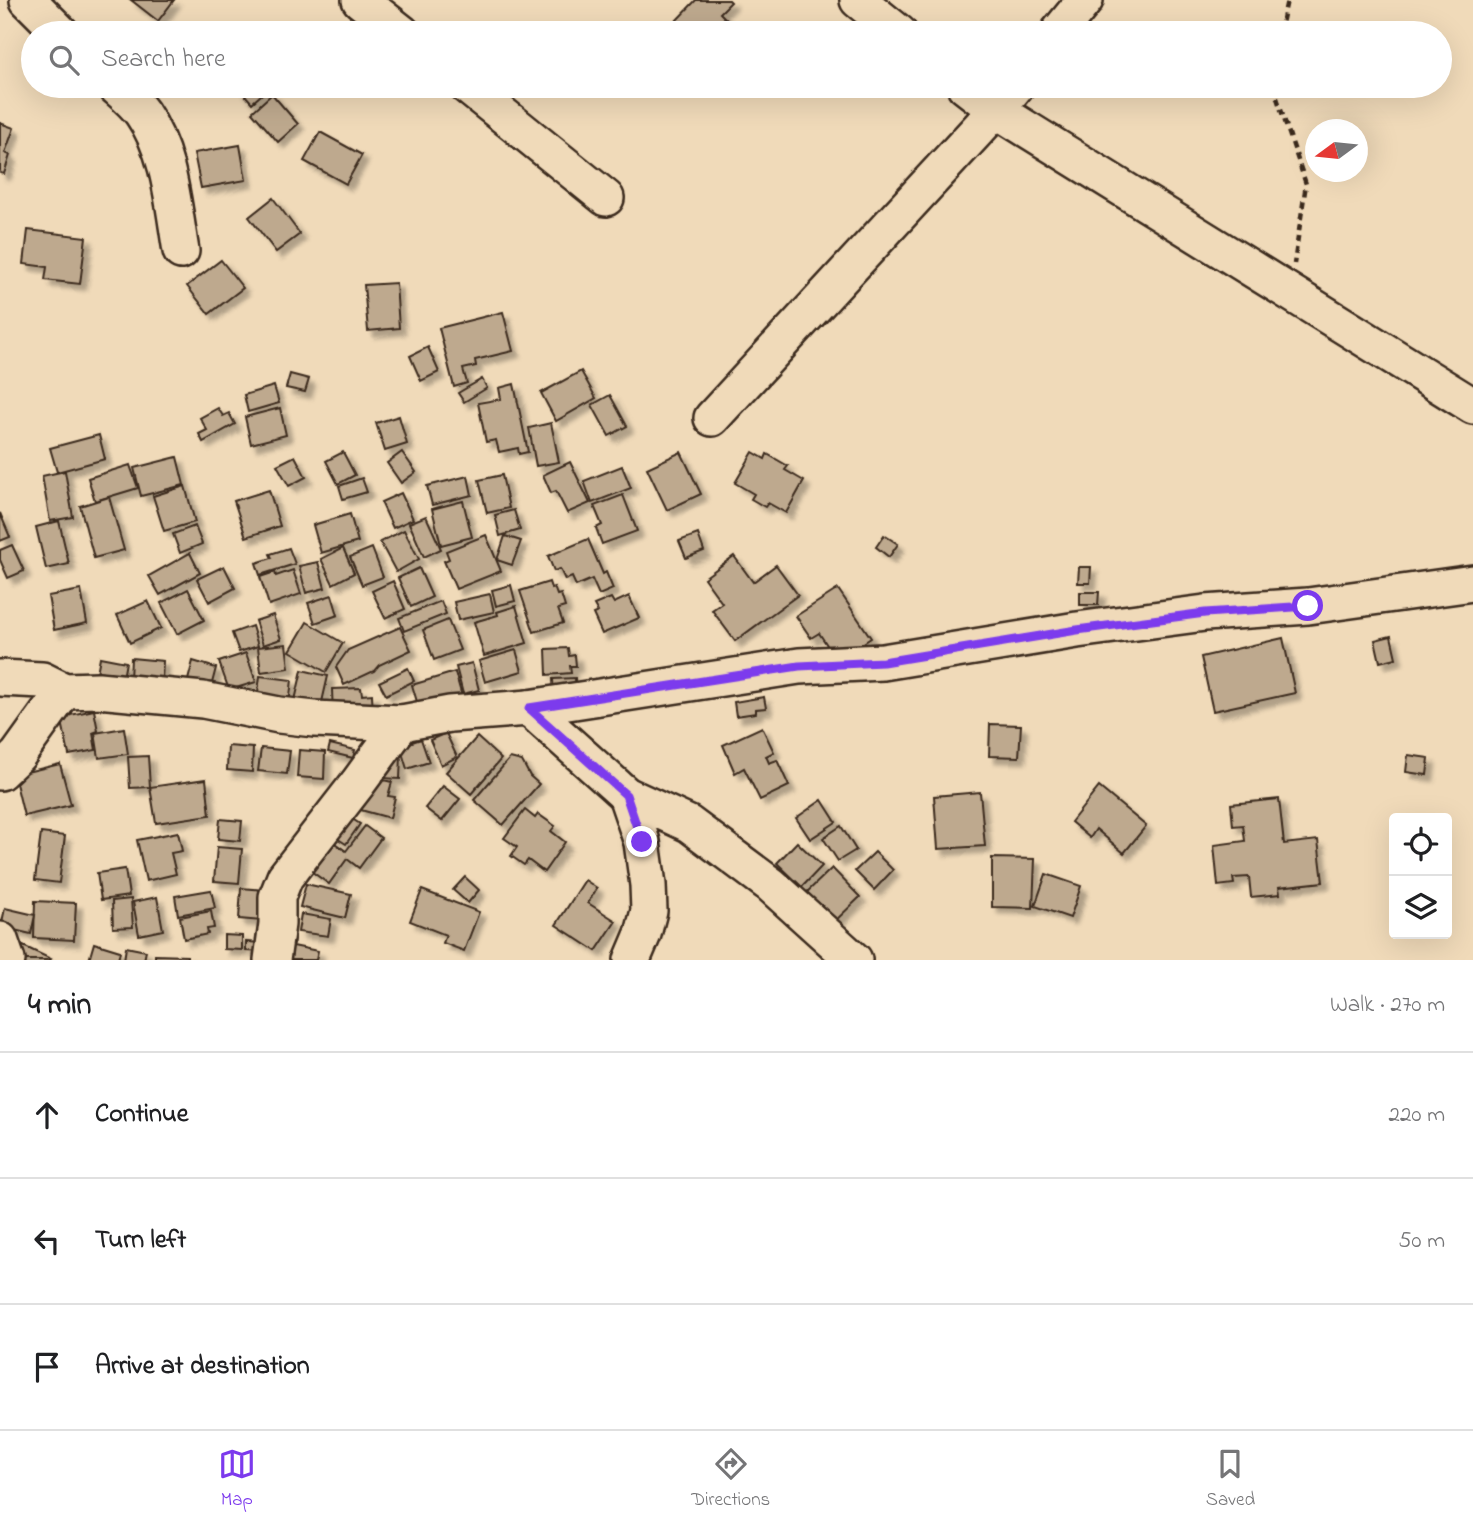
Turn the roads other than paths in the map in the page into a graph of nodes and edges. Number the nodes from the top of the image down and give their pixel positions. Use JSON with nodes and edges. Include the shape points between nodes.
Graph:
{"nodes":[{"id":1,"x":27,"y":0,"type":"edge"},
{"id":2,"x":360,"y":0,"type":"edge"},
{"id":3,"x":858,"y":0,"type":"edge"},
{"id":4,"x":1085,"y":0,"type":"edge"},
{"id":5,"x":49,"y":21,"type":"edge"},
{"id":6,"x":387,"y":21,"type":"edge"},
{"id":7,"x":884,"y":21,"type":"edge"},
{"id":8,"x":1068,"y":21,"type":"edge"},
{"id":9,"x":127,"y":98,"type":"edge"},
{"id":10,"x":482,"y":98,"type":"edge"},
{"id":11,"x":1006,"y":98,"type":"edge"},
{"id":12,"x":606,"y":198,"type":"dead end"},
{"id":13,"x":181,"y":251,"type":"dead end"},
{"id":14,"x":1473,"y":406,"type":"edge"},
{"id":15,"x":712,"y":418,"type":"dead end"},
{"id":16,"x":1473,"y":583,"type":"edge"},
{"id":17,"x":0,"y":678,"type":"edge"},
{"id":18,"x":64,"y":691,"type":"junction"},
{"id":19,"x":529,"y":708,"type":"junction"},
{"id":20,"x":402,"y":723,"type":"junction"},
{"id":21,"x":0,"y":772,"type":"edge"},
{"id":22,"x":626,"y":795,"type":"junction"},
{"id":23,"x":0,"y":940,"type":"edge"},
{"id":24,"x":7,"y":960,"type":"edge"},
{"id":25,"x":272,"y":960,"type":"edge"},
{"id":26,"x":632,"y":960,"type":"edge"},
{"id":27,"x":854,"y":960,"type":"edge"}],
"edges":[{"from":1,"to":5,"type":"street"},
{"from":2,"to":6,"type":"street"},
{"from":3,"to":7,"type":"street"},
{"from":4,"to":8,"type":"street"},
{"from":9,"to":13,"type":"street","via":[[141,111],[166,164]]},
{"from":10,"to":12,"type":"street"},
{"from":11,"to":14,"type":"street","via":[[1289,292]]},
{"from":11,"to":15,"type":"street"},
{"from":16,"to":19,"type":"street","via":[[1077,630],[883,662],[799,666]]},
{"from":17,"to":18,"type":"street","via":[[42,680]]},
{"from":18,"to":20,"type":"street","via":[[203,700],[314,719]]},
{"from":18,"to":21,"type":"street","via":[[18,755]]},
{"from":19,"to":20,"type":"street"},
{"from":19,"to":22,"type":"street"},
{"from":20,"to":25,"type":"street","via":[[285,877],[278,897]]},
{"from":22,"to":26,"type":"street","via":[[642,842],[649,911]]},
{"from":22,"to":27,"type":"street","via":[[689,824],[771,885]]},
{"from":23,"to":24,"type":"street"}]}
